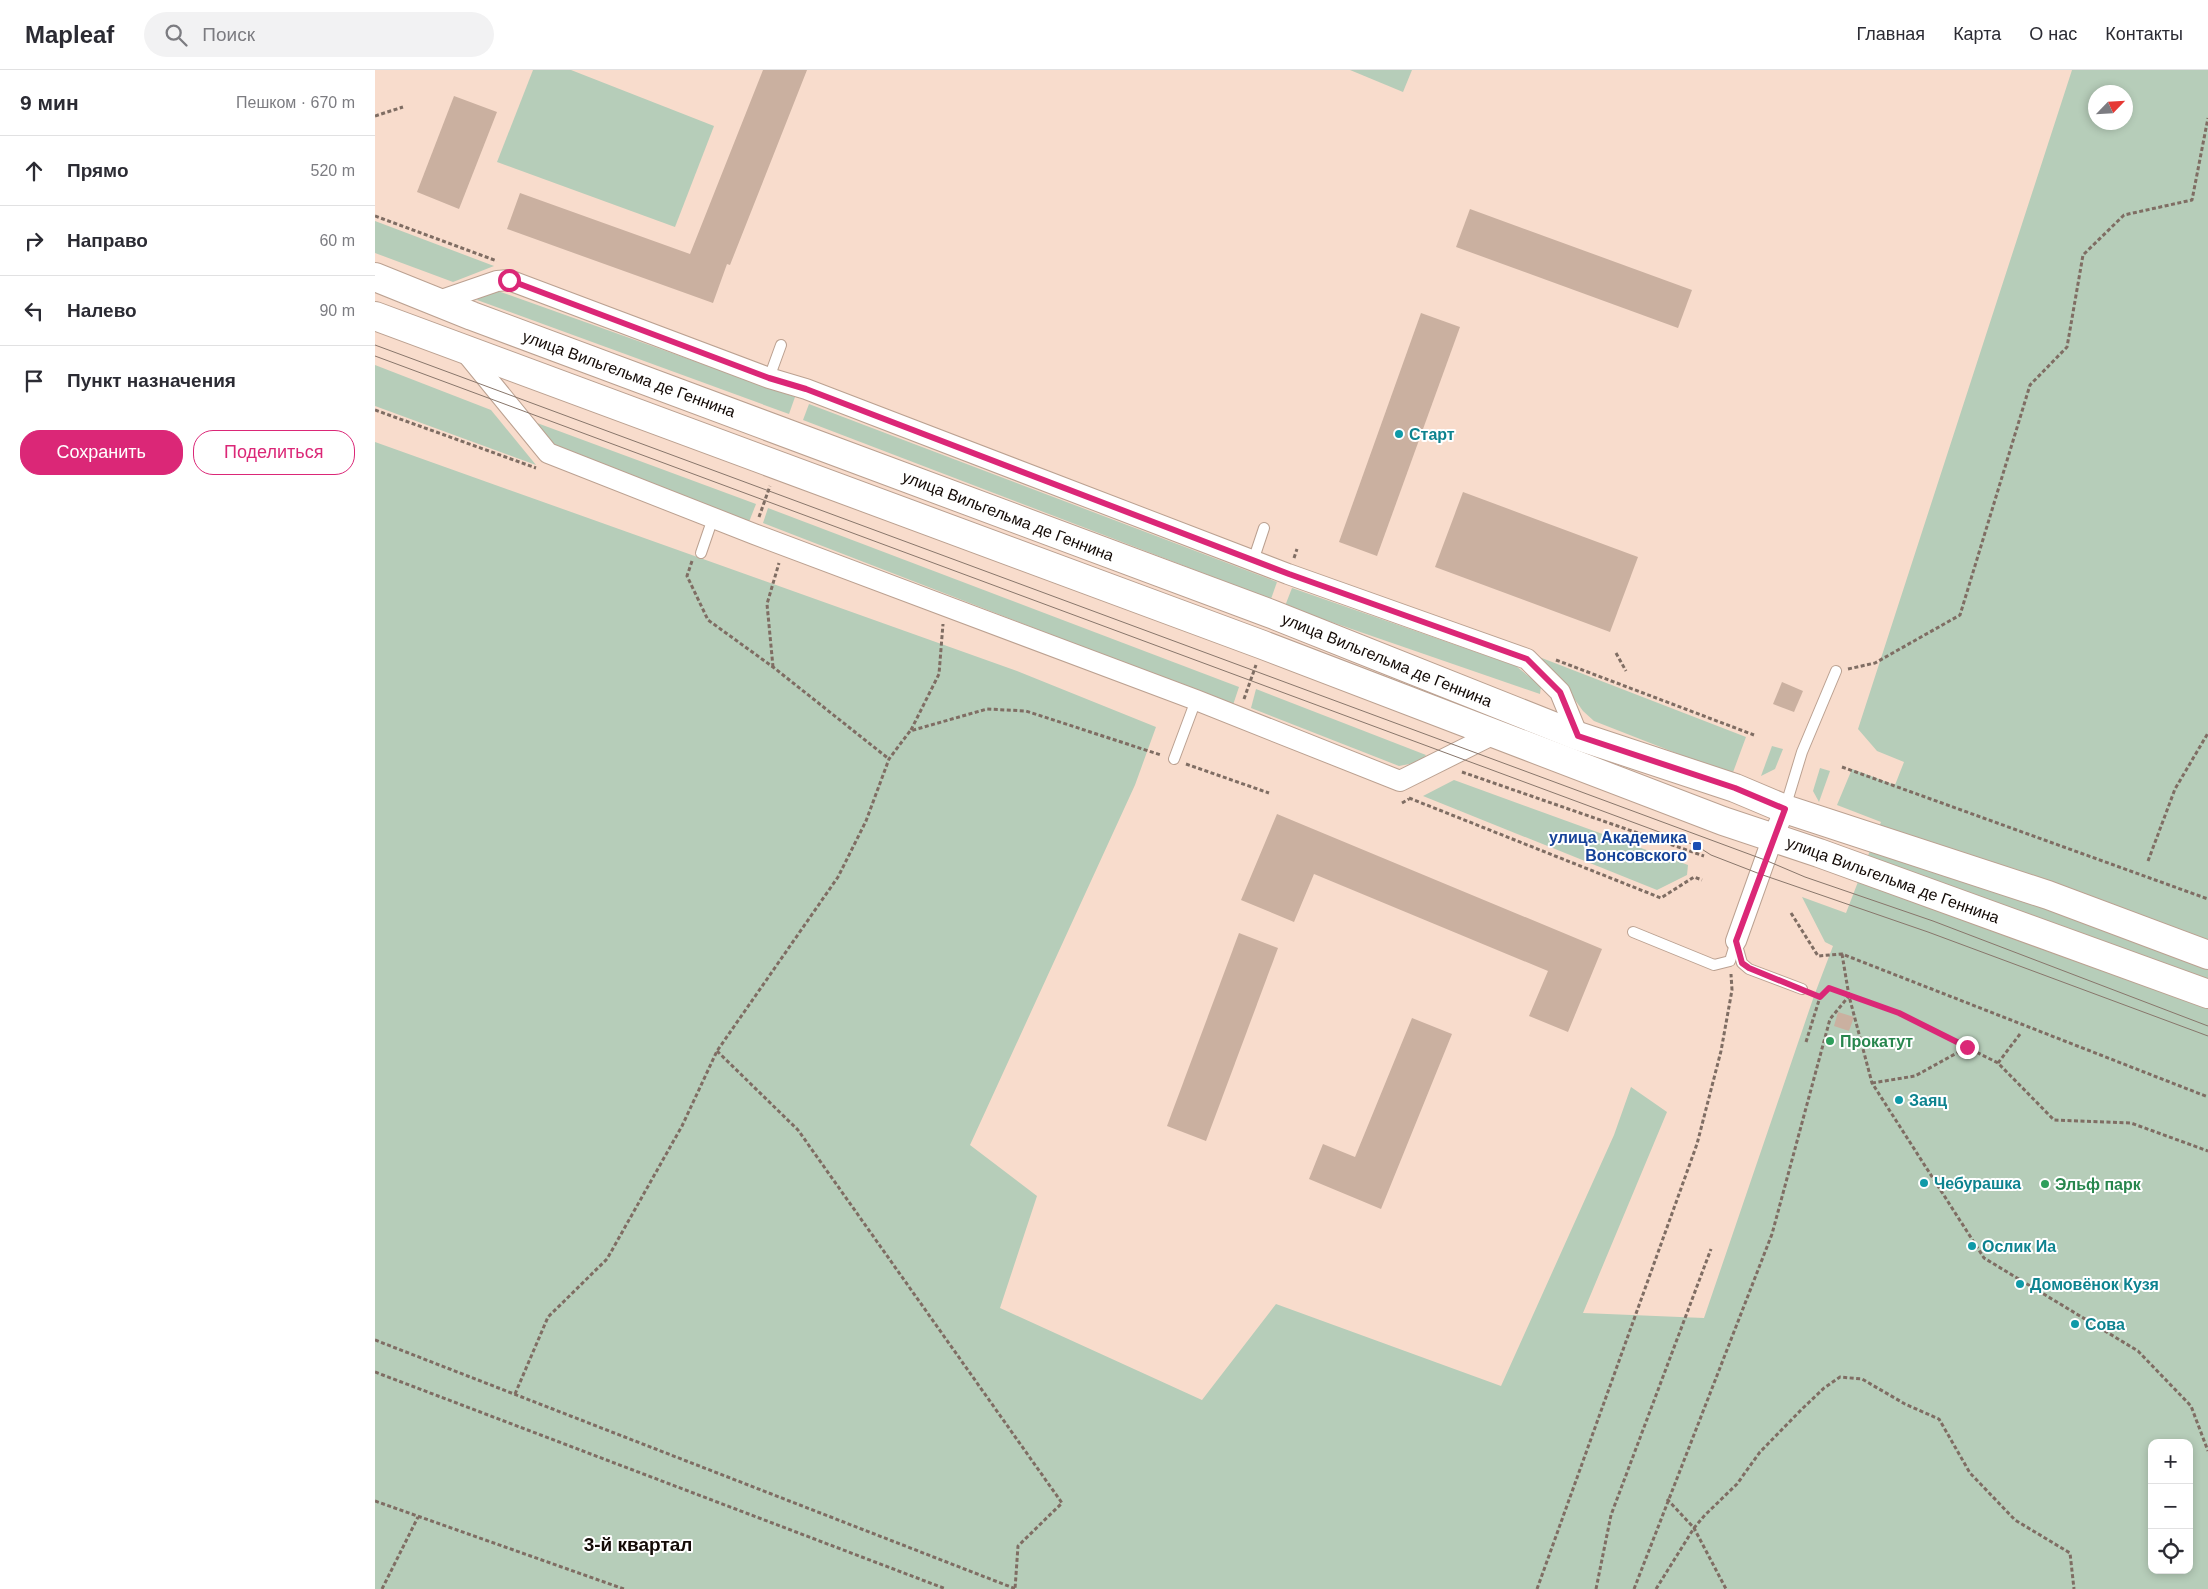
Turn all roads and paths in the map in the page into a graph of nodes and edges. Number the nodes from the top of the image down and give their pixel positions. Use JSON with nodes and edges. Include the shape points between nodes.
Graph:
{"nodes":[{"id":1,"x":403,"y":107,"type":"dead end"},
{"id":2,"x":375,"y":116,"type":"edge"},
{"id":3,"x":2208,"y":118,"type":"edge"},
{"id":4,"x":375,"y":277,"type":"edge"},
{"id":5,"x":436,"y":302,"type":"junction"},
{"id":6,"x":375,"y":316,"type":"edge"},
{"id":7,"x":781,"y":345,"type":"dead end"},
{"id":8,"x":462,"y":348,"type":"junction"},
{"id":9,"x":769,"y":378,"type":"junction"},
{"id":10,"x":713,"y":518,"type":"junction"},
{"id":11,"x":1264,"y":528,"type":"dead end"},
{"id":12,"x":701,"y":553,"type":"dead end"},
{"id":13,"x":782,"y":556,"type":"dead end"},
{"id":14,"x":1253,"y":561,"type":"junction"},
{"id":15,"x":687,"y":576,"type":"dead end"},
{"id":16,"x":944,"y":618,"type":"dead end"},
{"id":17,"x":1616,"y":653,"type":"dead end"},
{"id":18,"x":773,"y":667,"type":"junction"},
{"id":19,"x":1626,"y":671,"type":"dead end"},
{"id":20,"x":1836,"y":671,"type":"joint"},
{"id":21,"x":1196,"y":700,"type":"junction"},
{"id":22,"x":911,"y":731,"type":"junction"},
{"id":23,"x":2208,"y":733,"type":"edge"},
{"id":24,"x":1494,"y":734,"type":"junction"},
{"id":25,"x":1578,"y":736,"type":"junction"},
{"id":26,"x":889,"y":759,"type":"junction"},
{"id":27,"x":1174,"y":759,"type":"junction"},
{"id":28,"x":1842,"y":766,"type":"dead end"},
{"id":29,"x":1455,"y":769,"type":"dead end"},
{"id":30,"x":1269,"y":793,"type":"dead end"},
{"id":31,"x":1418,"y":793,"type":"dead end"},
{"id":32,"x":1402,"y":803,"type":"dead end"},
{"id":33,"x":1785,"y":809,"type":"junction"},
{"id":34,"x":1773,"y":838,"type":"junction"},
{"id":35,"x":1704,"y":856,"type":"dead end"},
{"id":36,"x":2148,"y":861,"type":"dead end"},
{"id":37,"x":2208,"y":899,"type":"edge"},
{"id":38,"x":1791,"y":913,"type":"dead end"},
{"id":39,"x":1633,"y":932,"type":"dead end"},
{"id":40,"x":1736,"y":941,"type":"junction"},
{"id":41,"x":1842,"y":954,"type":"junction"},
{"id":42,"x":2208,"y":955,"type":"edge"},
{"id":43,"x":1730,"y":961,"type":"junction"},
{"id":44,"x":1802,"y":989,"type":"joint"},
{"id":45,"x":2208,"y":994,"type":"edge"},
{"id":46,"x":1849,"y":996,"type":"junction"},
{"id":47,"x":1820,"y":997,"type":"junction"},
{"id":48,"x":2020,"y":1034,"type":"dead end"},
{"id":49,"x":1805,"y":1042,"type":"dead end"},
{"id":50,"x":1967,"y":1047,"type":"junction"},
{"id":51,"x":717,"y":1051,"type":"junction"},
{"id":52,"x":1998,"y":1063,"type":"junction"},
{"id":53,"x":1872,"y":1083,"type":"junction"},
{"id":54,"x":2208,"y":1097,"type":"edge"},
{"id":55,"x":2208,"y":1151,"type":"edge"},
{"id":56,"x":1711,"y":1249,"type":"dead end"},
{"id":57,"x":375,"y":1340,"type":"edge"},
{"id":58,"x":375,"y":1372,"type":"edge"},
{"id":59,"x":515,"y":1394,"type":"junction"},
{"id":60,"x":2208,"y":1451,"type":"edge"},
{"id":61,"x":1667,"y":1499,"type":"junction"},
{"id":62,"x":375,"y":1501,"type":"edge"},
{"id":63,"x":418,"y":1518,"type":"junction"},
{"id":64,"x":1694,"y":1528,"type":"junction"},
{"id":65,"x":382,"y":1589,"type":"edge"},
{"id":66,"x":623,"y":1589,"type":"edge"},
{"id":67,"x":946,"y":1589,"type":"edge"},
{"id":68,"x":1016,"y":1589,"type":"edge"},
{"id":69,"x":1537,"y":1589,"type":"edge"},
{"id":70,"x":1596,"y":1589,"type":"edge"},
{"id":71,"x":1634,"y":1589,"type":"edge"},
{"id":72,"x":1656,"y":1589,"type":"edge"},
{"id":73,"x":1726,"y":1589,"type":"edge"},
{"id":74,"x":2074,"y":1589,"type":"edge"}],
"edges":[{"from":1,"to":2,"type":"path"},
{"from":3,"to":20,"type":"path","via":[[2192,200],[2124,216],[2083,255],[2067,347],[2029,384],[1960,615],[1875,663]]},
{"from":4,"to":5,"type":"main road","name":"улица Вильгельма де Геннина"},
{"from":5,"to":9,"type":"street","via":[[497,281],[509,280]]},
{"from":5,"to":25,"type":"main road","name":"улица Вильгельма де Геннина","via":[[1274,615]]},
{"from":6,"to":8,"type":"main road","name":"улица Вильгельма де Геннина"},
{"from":7,"to":9,"type":"lane"},
{"from":8,"to":10,"type":"street","name":"улица Вильгельма де Геннина","via":[[549,453]]},
{"from":8,"to":24,"type":"main road","name":"улица Вильгельма де Геннина"},
{"from":9,"to":14,"type":"street","via":[[806,389]]},
{"from":10,"to":12,"type":"lane"},
{"from":10,"to":21,"type":"street","name":"улица Вильгельма де Геннина"},
{"from":11,"to":14,"type":"lane"},
{"from":13,"to":18,"type":"path","via":[[767,604]]},
{"from":14,"to":25,"type":"street","via":[[1527,659],[1560,692]]},
{"from":15,"to":18,"type":"path","via":[[709,620]]},
{"from":16,"to":22,"type":"path","via":[[939,674]]},
{"from":17,"to":19,"type":"path"},
{"from":18,"to":26,"type":"path"},
{"from":20,"to":33,"type":"lane","via":[[1802,752]]},
{"from":21,"to":24,"type":"street","name":"улица Вильгельма де Геннина","via":[[1399,781]]},
{"from":21,"to":27,"type":"lane"},
{"from":22,"to":26,"type":"path"},
{"from":22,"to":27,"type":"path","via":[[987,709],[1026,711]]},
{"from":23,"to":36,"type":"path","via":[[2175,789]]},
{"from":24,"to":34,"type":"main road","name":"улица Вильгельма де Геннина"},
{"from":25,"to":33,"type":"main road","name":"улица Вильгельма де Геннина","via":[[1735,788]]},
{"from":26,"to":51,"type":"path","via":[[866,821],[837,876]]},
{"from":27,"to":30,"type":"path"},
{"from":28,"to":37,"type":"path"},
{"from":29,"to":35,"type":"path"},
{"from":31,"to":32,"type":"path"},
{"from":33,"to":34,"type":"street"},
{"from":33,"to":42,"type":"main road","name":"улица Вильгельма де Геннина","via":[[2048,895]]},
{"from":34,"to":40,"type":"street"},
{"from":34,"to":45,"type":"main road","name":"улица Вильгельма де Геннина"},
{"from":38,"to":41,"type":"path","via":[[1819,956]]},
{"from":39,"to":43,"type":"lane","via":[[1714,965]]},
{"from":40,"to":43,"type":"lane"},
{"from":40,"to":44,"type":"lane","via":[[1742,963]]},
{"from":41,"to":46,"type":"path"},
{"from":41,"to":54,"type":"path"},
{"from":43,"to":69,"type":"path","via":[[1732,990],[1721,1051],[1697,1144]]},
{"from":44,"to":47,"type":"path"},
{"from":46,"to":47,"type":"path","via":[[1829,988]]},
{"from":46,"to":50,"type":"path","via":[[1899,1013]]},
{"from":46,"to":53,"type":"path"},
{"from":46,"to":61,"type":"path","via":[[1829,1019],[1772,1234]]},
{"from":47,"to":49,"type":"path"},
{"from":48,"to":52,"type":"path"},
{"from":50,"to":52,"type":"path"},
{"from":50,"to":53,"type":"path","via":[[1915,1076]]},
{"from":51,"to":59,"type":"path","via":[[682,1126],[607,1260],[548,1316]]},
{"from":51,"to":68,"type":"path","via":[[798,1130],[1062,1503],[1018,1546]]},
{"from":52,"to":55,"type":"path","via":[[2053,1120],[2131,1123]]},
{"from":53,"to":60,"type":"path","via":[[1984,1258],[2138,1352],[2191,1406]]},
{"from":56,"to":70,"type":"path","via":[[1611,1515]]},
{"from":57,"to":59,"type":"path"},
{"from":58,"to":67,"type":"path"},
{"from":59,"to":68,"type":"path"},
{"from":61,"to":64,"type":"path"},
{"from":61,"to":71,"type":"path"},
{"from":62,"to":63,"type":"path"},
{"from":63,"to":65,"type":"path"},
{"from":63,"to":66,"type":"path"},
{"from":64,"to":72,"type":"path"},
{"from":64,"to":73,"type":"path"},
{"from":64,"to":74,"type":"path","via":[[1737,1484],[1760,1452],[1824,1388],[1840,1377],[1862,1379],[1939,1419],[1969,1473],[2002,1507],[2015,1520],[2070,1553]]}]}
